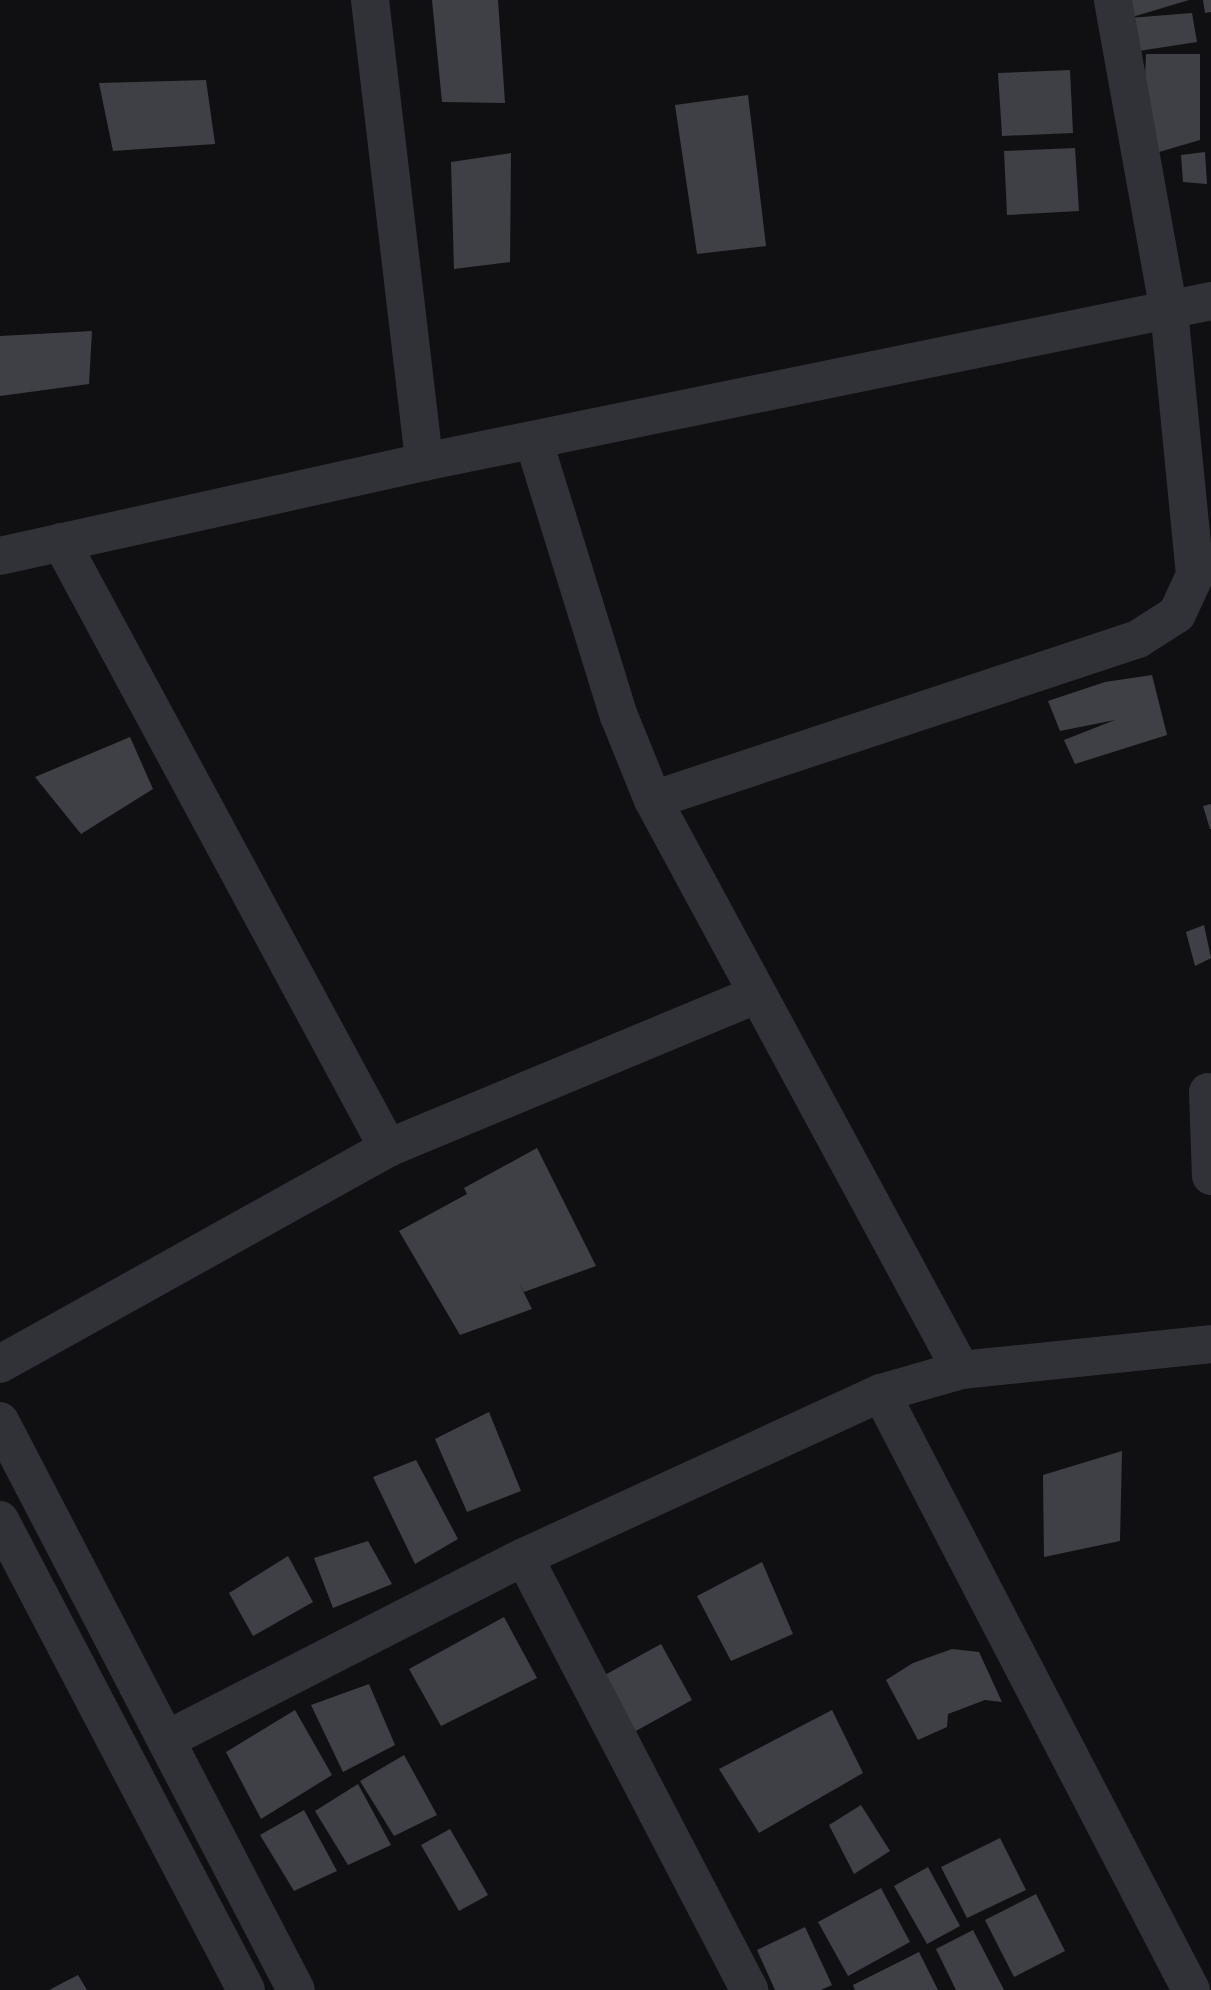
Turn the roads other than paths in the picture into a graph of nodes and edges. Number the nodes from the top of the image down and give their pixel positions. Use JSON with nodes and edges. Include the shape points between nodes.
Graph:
{"nodes":[{"id":1,"x":370,"y":0,"type":"edge"},
{"id":2,"x":1113,"y":0,"type":"edge"},
{"id":3,"x":1211,"y":301,"type":"edge"},
{"id":4,"x":1169,"y":312,"type":"junction"},
{"id":5,"x":534,"y":442,"type":"junction"},
{"id":6,"x":424,"y":462,"type":"junction"},
{"id":7,"x":61,"y":542,"type":"junction"},
{"id":8,"x":0,"y":556,"type":"edge"},
{"id":9,"x":1203,"y":574,"type":"edge"},
{"id":10,"x":653,"y":800,"type":"junction"},
{"id":11,"x":755,"y":995,"type":"junction"},
{"id":12,"x":1208,"y":1092,"type":"dead end"},
{"id":13,"x":388,"y":1148,"type":"junction"},
{"id":14,"x":1211,"y":1176,"type":"edge"},
{"id":15,"x":1211,"y":1344,"type":"edge"},
{"id":16,"x":0,"y":1364,"type":"edge"},
{"id":17,"x":961,"y":1370,"type":"junction"},
{"id":18,"x":881,"y":1394,"type":"junction"},
{"id":19,"x":0,"y":1421,"type":"edge"},
{"id":20,"x":0,"y":1520,"type":"edge"},
{"id":21,"x":524,"y":1557,"type":"junction"},
{"id":22,"x":83,"y":1581,"type":"junction"},
{"id":23,"x":41,"y":1600,"type":"junction"},
{"id":24,"x":166,"y":1740,"type":"junction"},
{"id":25,"x":246,"y":1990,"type":"edge"},
{"id":26,"x":296,"y":1990,"type":"edge"},
{"id":27,"x":749,"y":1990,"type":"edge"},
{"id":28,"x":1191,"y":1990,"type":"edge"}],
"edges":[{"from":1,"to":6,"type":"street"},
{"from":2,"to":4,"type":"street"},
{"from":3,"to":4,"type":"street"},
{"from":4,"to":5,"type":"street"},
{"from":4,"to":9,"type":"street"},
{"from":5,"to":6,"type":"street"},
{"from":5,"to":10,"type":"street","via":[[620,716]]},
{"from":6,"to":7,"type":"street"},
{"from":7,"to":8,"type":"street"},
{"from":7,"to":13,"type":"street"},
{"from":9,"to":10,"type":"street","via":[[1177,614],[1138,639]]},
{"from":10,"to":11,"type":"street"},
{"from":11,"to":13,"type":"street"},
{"from":11,"to":17,"type":"street"},
{"from":12,"to":14,"type":"street"},
{"from":13,"to":16,"type":"street"},
{"from":15,"to":17,"type":"street"},
{"from":17,"to":18,"type":"street"},
{"from":18,"to":21,"type":"street"},
{"from":18,"to":28,"type":"street"},
{"from":19,"to":22,"type":"street"},
{"from":20,"to":23,"type":"street"},
{"from":21,"to":24,"type":"street"},
{"from":21,"to":27,"type":"street"},
{"from":22,"to":23,"type":"street"},
{"from":22,"to":24,"type":"street"},
{"from":23,"to":25,"type":"street"},
{"from":24,"to":26,"type":"street"}]}
